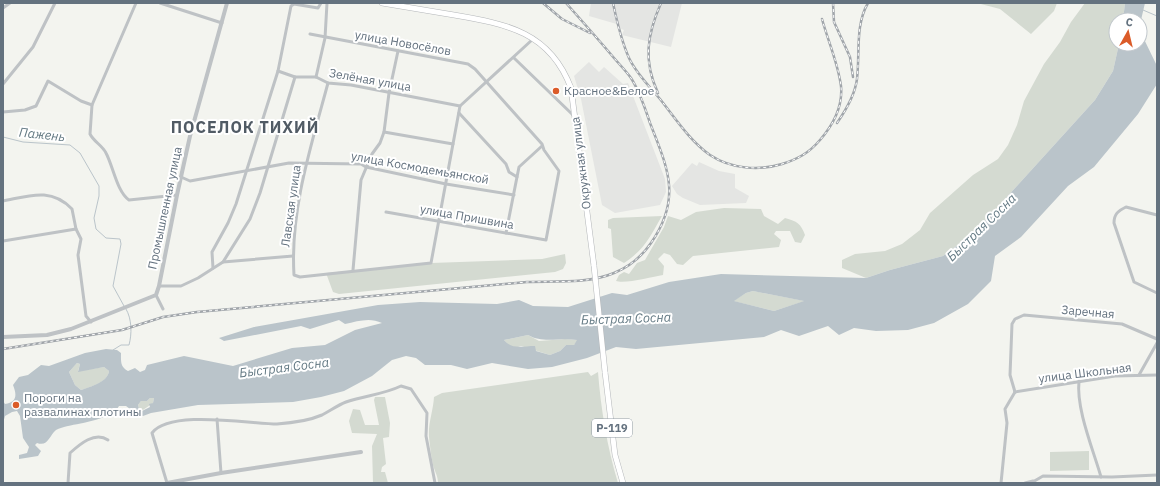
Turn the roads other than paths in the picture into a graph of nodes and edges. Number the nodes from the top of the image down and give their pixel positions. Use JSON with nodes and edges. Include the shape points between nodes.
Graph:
{"nodes":[{"id":1,"x":10,"y":3,"type":"edge"},
{"id":2,"x":55,"y":3,"type":"edge"},
{"id":3,"x":136,"y":3,"type":"edge"},
{"id":4,"x":160,"y":3,"type":"edge"},
{"id":5,"x":227,"y":3,"type":"edge"},
{"id":6,"x":321,"y":3,"type":"edge"},
{"id":7,"x":326,"y":3,"type":"edge"},
{"id":8,"x":382,"y":3,"type":"edge"},
{"id":9,"x":406,"y":5,"type":"edge"},
{"id":10,"x":3,"y":8,"type":"edge"},
{"id":11,"x":222,"y":23,"type":"junction"},
{"id":12,"x":310,"y":34,"type":"dead end"},
{"id":13,"x":325,"y":38,"type":"junction"},
{"id":14,"x":533,"y":38,"type":"junction"},
{"id":15,"x":398,"y":51,"type":"junction"},
{"id":16,"x":514,"y":58,"type":"junction"},
{"id":17,"x":278,"y":71,"type":"junction"},
{"id":18,"x":295,"y":77,"type":"junction"},
{"id":19,"x":316,"y":77,"type":"junction"},
{"id":20,"x":485,"y":82,"type":"junction"},
{"id":21,"x":328,"y":83,"type":"junction"},
{"id":22,"x":3,"y":84,"type":"edge"},
{"id":23,"x":389,"y":93,"type":"junction"},
{"id":24,"x":92,"y":105,"type":"junction"},
{"id":25,"x":460,"y":106,"type":"junction"},
{"id":26,"x":3,"y":112,"type":"edge"},
{"id":27,"x":459,"y":113,"type":"junction"},
{"id":28,"x":576,"y":118,"type":"junction"},
{"id":29,"x":384,"y":132,"type":"junction"},
{"id":30,"x":453,"y":144,"type":"junction"},
{"id":31,"x":542,"y":146,"type":"junction"},
{"id":32,"x":307,"y":163,"type":"junction"},
{"id":33,"x":366,"y":167,"type":"junction"},
{"id":34,"x":267,"y":168,"type":"junction"},
{"id":35,"x":245,"y":171,"type":"junction"},
{"id":36,"x":181,"y":177,"type":"junction"},
{"id":37,"x":517,"y":177,"type":"junction"},
{"id":38,"x":446,"y":184,"type":"junction"},
{"id":39,"x":177,"y":195,"type":"junction"},
{"id":40,"x":514,"y":195,"type":"junction"},
{"id":41,"x":3,"y":201,"type":"edge"},
{"id":42,"x":386,"y":212,"type":"dead end"},
{"id":43,"x":1157,"y":215,"type":"edge"},
{"id":44,"x":438,"y":222,"type":"junction"},
{"id":45,"x":76,"y":229,"type":"junction"},
{"id":46,"x":506,"y":233,"type":"junction"},
{"id":47,"x":546,"y":240,"type":"joint"},
{"id":48,"x":3,"y":241,"type":"edge"},
{"id":49,"x":293,"y":256,"type":"junction"},
{"id":50,"x":223,"y":262,"type":"junction"},
{"id":51,"x":212,"y":268,"type":"junction"},
{"id":52,"x":353,"y":270,"type":"junction"},
{"id":53,"x":159,"y":286,"type":"junction"},
{"id":54,"x":1157,"y":293,"type":"edge"},
{"id":55,"x":156,"y":294,"type":"junction"},
{"id":56,"x":163,"y":309,"type":"dead end"},
{"id":57,"x":91,"y":322,"type":"junction"},
{"id":58,"x":3,"y":337,"type":"edge"},
{"id":59,"x":1157,"y":339,"type":"edge"},
{"id":60,"x":1157,"y":343,"type":"edge"},
{"id":61,"x":1157,"y":375,"type":"edge"},
{"id":62,"x":1139,"y":376,"type":"junction"},
{"id":63,"x":1079,"y":381,"type":"junction"},
{"id":64,"x":1015,"y":392,"type":"junction"},
{"id":65,"x":217,"y":419,"type":"junction"},
{"id":66,"x":108,"y":440,"type":"dead end"},
{"id":67,"x":361,"y":452,"type":"dead end"},
{"id":68,"x":221,"y":473,"type":"junction"},
{"id":69,"x":1157,"y":475,"type":"edge"},
{"id":70,"x":1101,"y":477,"type":"junction"},
{"id":71,"x":1039,"y":479,"type":"junction"},
{"id":72,"x":68,"y":483,"type":"edge"},
{"id":73,"x":167,"y":483,"type":"edge"},
{"id":74,"x":435,"y":483,"type":"edge"},
{"id":75,"x":623,"y":483,"type":"edge"},
{"id":76,"x":1001,"y":483,"type":"edge"},
{"id":77,"x":1025,"y":483,"type":"edge"},
{"id":78,"x":1031,"y":483,"type":"edge"}],
"edges":[{"from":1,"to":10,"type":"street"},
{"from":2,"to":22,"type":"street","via":[[33,47]]},
{"from":3,"to":24,"type":"street"},
{"from":4,"to":11,"type":"street"},
{"from":5,"to":11,"type":"street","name":"Промышленная улица"},
{"from":6,"to":17,"type":"street","via":[[318,8],[294,4],[291,6]]},
{"from":7,"to":13,"type":"street"},
{"from":8,"to":9,"type":"highway","name":"Окружная улица","number":"Р-119"},
{"from":9,"to":14,"type":"highway","name":"Окружная улица","number":"Р-119","via":[[503,24]]},
{"from":11,"to":36,"type":"street","name":"Промышленная улица"},
{"from":12,"to":13,"type":"street","name":"улица Новосёлов"},
{"from":13,"to":15,"type":"street","name":"улица Новосёлов"},
{"from":13,"to":19,"type":"street"},
{"from":14,"to":16,"type":"street"},
{"from":14,"to":28,"type":"highway","name":"Окружная улица","number":"Р-119","via":[[550,52],[563,68],[571,88]]},
{"from":15,"to":20,"type":"street","name":"улица Новосёлов","via":[[468,64]]},
{"from":15,"to":23,"type":"street"},
{"from":16,"to":20,"type":"street"},
{"from":16,"to":28,"type":"street"},
{"from":17,"to":18,"type":"street","name":"Зелёная улица"},
{"from":17,"to":35,"type":"street"},
{"from":18,"to":19,"type":"street","name":"Зелёная улица"},
{"from":18,"to":34,"type":"street"},
{"from":19,"to":21,"type":"street","name":"Зелёная улица"},
{"from":20,"to":25,"type":"street"},
{"from":20,"to":31,"type":"street","name":"улица Новосёлов"},
{"from":21,"to":23,"type":"street","name":"Зелёная улица"},
{"from":21,"to":32,"type":"street","name":"Лавская улица"},
{"from":23,"to":25,"type":"street","name":"Зелёная улица"},
{"from":23,"to":29,"type":"street"},
{"from":24,"to":26,"type":"street","via":[[48,81],[36,106]]},
{"from":24,"to":39,"type":"street","via":[[90,134],[106,152],[125,197],[133,201],[151,196]]},
{"from":25,"to":27,"type":"street"},
{"from":27,"to":30,"type":"street"},
{"from":27,"to":37,"type":"street","via":[[506,164],[509,172]]},
{"from":28,"to":75,"type":"highway","name":"Окружная улица","number":"Р-119","bridge":true,"via":[[615,455]]},
{"from":29,"to":30,"type":"street"},
{"from":29,"to":33,"type":"street"},
{"from":30,"to":38,"type":"street"},
{"from":31,"to":37,"type":"street","via":[[519,167]]},
{"from":31,"to":47,"type":"street","name":"улица Новосёлов","via":[[559,171]]},
{"from":32,"to":33,"type":"street","name":"улица Космодемьянской","via":[[361,164]]},
{"from":32,"to":34,"type":"street","name":"улица Космодемьянской","via":[[290,163]]},
{"from":32,"to":49,"type":"street","name":"Лавская улица"},
{"from":33,"to":38,"type":"street","name":"улица Космодемьянской"},
{"from":33,"to":52,"type":"street","via":[[362,180]]},
{"from":34,"to":35,"type":"street","name":"улица Космодемьянской"},
{"from":34,"to":50,"type":"street","via":[[250,219]]},
{"from":35,"to":36,"type":"street","name":"улица Космодемьянской","via":[[190,181]]},
{"from":35,"to":51,"type":"street","via":[[236,204],[212,252]]},
{"from":36,"to":39,"type":"street","name":"Промышленная улица"},
{"from":37,"to":40,"type":"street"},
{"from":38,"to":40,"type":"street","name":"улица Космодемьянской"},
{"from":38,"to":44,"type":"street"},
{"from":39,"to":53,"type":"street","name":"Промышленная улица"},
{"from":40,"to":46,"type":"street"},
{"from":41,"to":45,"type":"street","via":[[50,194],[72,209]]},
{"from":42,"to":44,"type":"street","name":"улица Пришвина"},
{"from":43,"to":54,"type":"street","via":[[1126,207],[1114,216],[1114,223],[1134,282]]},
{"from":44,"to":46,"type":"street","name":"улица Пришвина"},
{"from":44,"to":52,"type":"street","via":[[431,263]]},
{"from":45,"to":48,"type":"street"},
{"from":45,"to":57,"type":"street","via":[[80,239],[78,255],[86,316]]},
{"from":46,"to":47,"type":"street","name":"улица Пришвина"},
{"from":49,"to":50,"type":"street"},
{"from":49,"to":52,"type":"street","name":"Лавская улица","via":[[294,275],[300,277]]},
{"from":50,"to":51,"type":"street"},
{"from":51,"to":53,"type":"street","via":[[181,286]]},
{"from":53,"to":55,"type":"street","name":"Промышленная улица"},
{"from":55,"to":56,"type":"street"},
{"from":55,"to":57,"type":"street"},
{"from":57,"to":58,"type":"street","via":[[47,335]]},
{"from":59,"to":64,"type":"street","name":"Заречная","via":[[1122,324],[1024,315],[1015,319],[1012,324],[1010,375]]},
{"from":60,"to":62,"type":"street"},
{"from":61,"to":62,"type":"street","name":"улица Школьная"},
{"from":62,"to":63,"type":"street","name":"улица Школьная"},
{"from":63,"to":64,"type":"street","name":"улица Школьная"},
{"from":63,"to":70,"type":"street","via":[[1083,413]]},
{"from":64,"to":76,"type":"street","via":[[1005,409],[1007,423]]},
{"from":65,"to":68,"type":"street"},
{"from":65,"to":73,"type":"street","via":[[174,422],[157,427],[152,433]]},
{"from":65,"to":74,"type":"street","via":[[276,424],[303,421],[345,402],[387,393],[401,386],[411,389],[427,413],[426,436]]},
{"from":66,"to":72,"type":"street","via":[[98,436],[82,443],[70,453]]},
{"from":67,"to":68,"type":"street"},
{"from":68,"to":73,"type":"street"},
{"from":69,"to":70,"type":"street"},
{"from":70,"to":71,"type":"street","via":[[1043,476]]},
{"from":71,"to":77,"type":"street"},
{"from":71,"to":78,"type":"street"}]}
